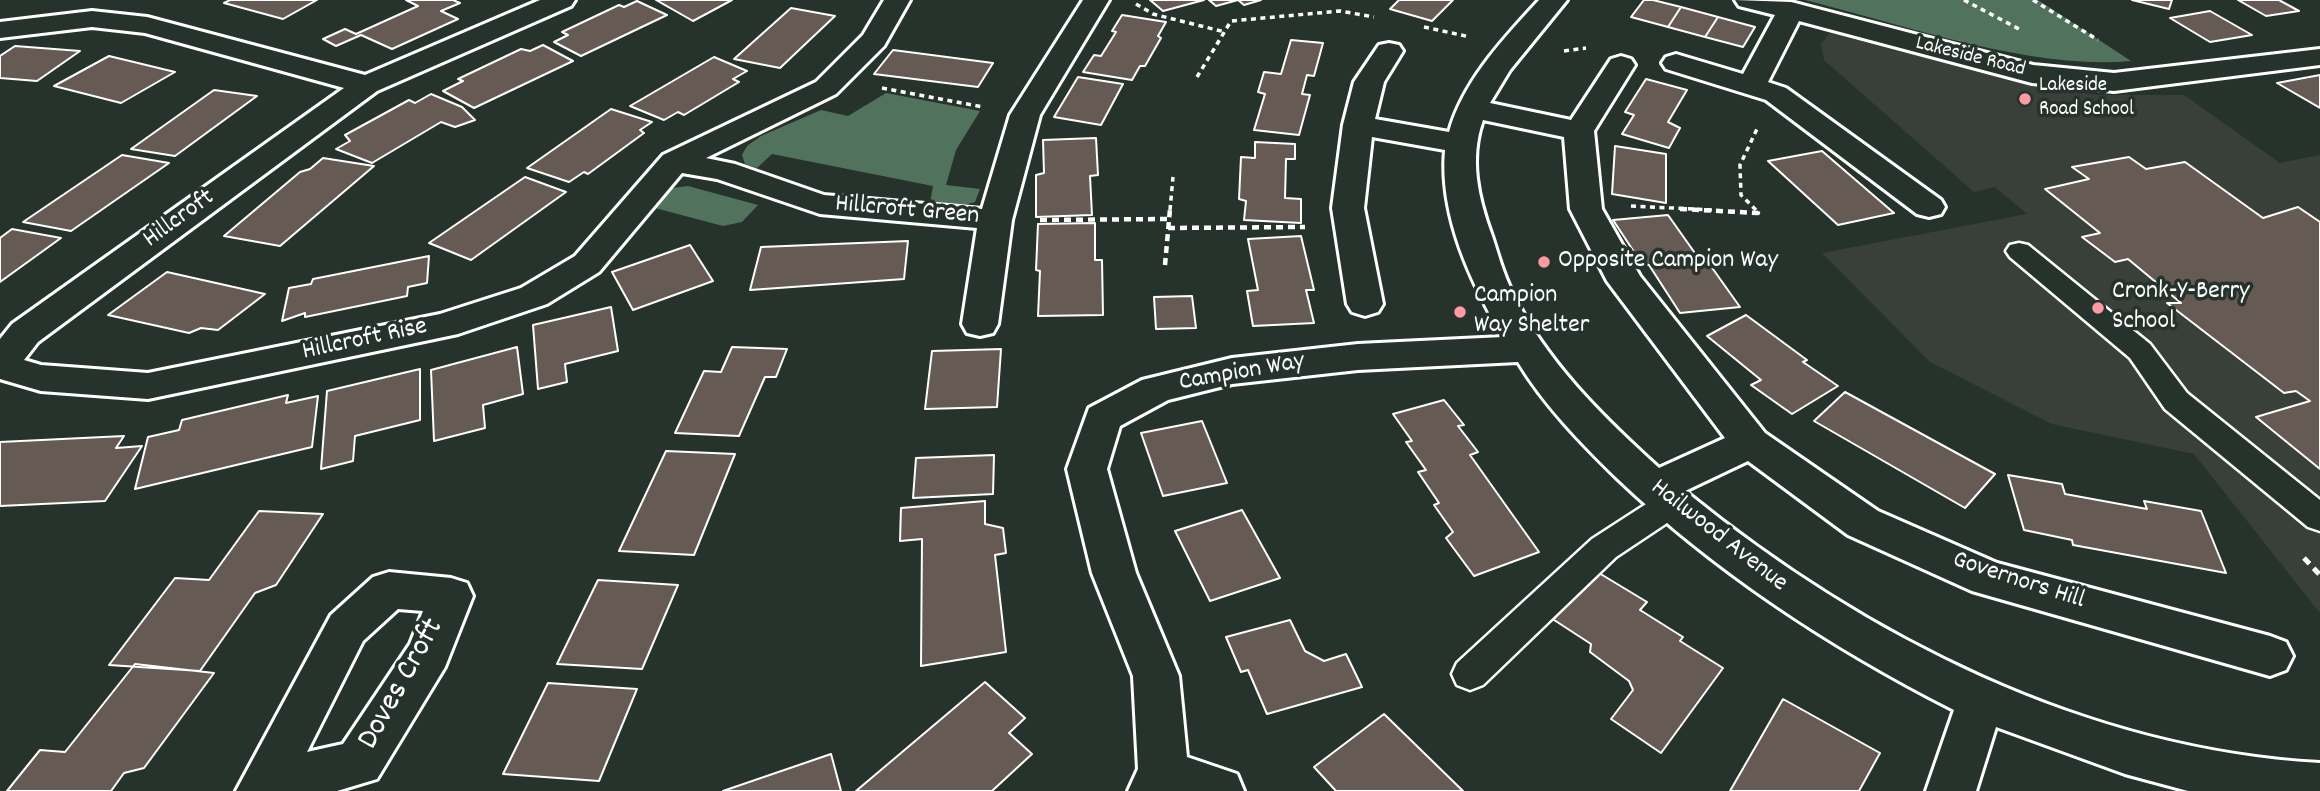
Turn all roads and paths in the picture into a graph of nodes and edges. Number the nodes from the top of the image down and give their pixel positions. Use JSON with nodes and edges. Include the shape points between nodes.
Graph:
{"nodes":[{"id":1,"x":562,"y":0,"type":"edge"},
{"id":2,"x":897,"y":0,"type":"edge"},
{"id":3,"x":1096,"y":0,"type":"edge"},
{"id":4,"x":1129,"y":0,"type":"edge"},
{"id":5,"x":1554,"y":0,"type":"edge"},
{"id":6,"x":1748,"y":0,"type":"edge"},
{"id":7,"x":2033,"y":0,"type":"edge"},
{"id":8,"x":1791,"y":10,"type":"junction"},
{"id":9,"x":1387,"y":19,"type":"dead end"},
{"id":10,"x":1412,"y":25,"type":"dead end"},
{"id":11,"x":0,"y":30,"type":"edge"},
{"id":12,"x":1225,"y":32,"type":"junction"},
{"id":13,"x":1477,"y":39,"type":"dead end"},
{"id":14,"x":1390,"y":51,"type":"dead end"},
{"id":15,"x":2320,"y":57,"type":"edge"},
{"id":16,"x":1676,"y":63,"type":"dead end"},
{"id":17,"x":1621,"y":65,"type":"dead end"},
{"id":18,"x":836,"y":77,"type":"junction"},
{"id":19,"x":1197,"y":77,"type":"dead end"},
{"id":20,"x":2159,"y":77,"type":"junction"},
{"id":21,"x":1752,"y":84,"type":"junction"},
{"id":22,"x":367,"y":85,"type":"junction"},
{"id":23,"x":1025,"y":115,"type":"junction"},
{"id":24,"x":1809,"y":118,"type":"junction"},
{"id":25,"x":1358,"y":125,"type":"junction"},
{"id":26,"x":1467,"y":127,"type":"junction"},
{"id":27,"x":1579,"y":131,"type":"junction"},
{"id":28,"x":674,"y":162,"type":"junction"},
{"id":29,"x":1173,"y":177,"type":"dead end"},
{"id":30,"x":1928,"y":207,"type":"dead end"},
{"id":31,"x":1586,"y":209,"type":"junction"},
{"id":32,"x":1168,"y":219,"type":"junction"},
{"id":33,"x":995,"y":220,"type":"junction"},
{"id":34,"x":1351,"y":226,"type":"junction"},
{"id":35,"x":1168,"y":228,"type":"junction"},
{"id":36,"x":2019,"y":251,"type":"dead end"},
{"id":37,"x":1166,"y":265,"type":"dead end"},
{"id":38,"x":1365,"y":304,"type":"dead end"},
{"id":39,"x":980,"y":324,"type":"dead end"},
{"id":40,"x":1525,"y":349,"type":"junction"},
{"id":41,"x":0,"y":365,"type":"edge"},
{"id":42,"x":1752,"y":443,"type":"junction"},
{"id":43,"x":1661,"y":496,"type":"junction"},
{"id":44,"x":2320,"y":518,"type":"edge"},
{"id":45,"x":2299,"y":552,"type":"dead end"},
{"id":46,"x":2320,"y":575,"type":"edge"},
{"id":47,"x":2270,"y":656,"type":"dead end"},
{"id":48,"x":1470,"y":674,"type":"dead end"},
{"id":49,"x":1981,"y":700,"type":"junction"},
{"id":50,"x":1158,"y":782,"type":"edge"},
{"id":51,"x":2320,"y":786,"type":"edge"},
{"id":52,"x":1219,"y":791,"type":"edge"},
{"id":53,"x":1951,"y":791,"type":"edge"}],
"edges":[{"from":1,"to":22,"type":"street","name":"Hillcroft"},
{"from":2,"to":18,"type":"street","name":"Hillcroft Rise","via":[[874,40]]},
{"from":3,"to":23,"type":"street","name":"Hillcroft Green"},
{"from":4,"to":12,"type":"path","via":[[1153,14]]},
{"from":5,"to":26,"type":"street","via":[[1512,49]]},
{"from":6,"to":8,"type":"street","name":"Lakeside Road"},
{"from":7,"to":20,"type":"path"},
{"from":8,"to":20,"type":"street","name":"Lakeside Road","via":[[2032,74],[2114,82]]},
{"from":8,"to":21,"type":"street"},
{"from":9,"to":12,"type":"path","via":[[1319,12],[1231,21]]},
{"from":10,"to":13,"type":"path"},
{"from":11,"to":22,"type":"street","via":[[92,19],[147,25]]},
{"from":12,"to":19,"type":"path"},
{"from":14,"to":25,"type":"street","via":[[1369,82]]},
{"from":15,"to":20,"type":"street","name":"Lakeside Road"},
{"from":16,"to":21,"type":"street"},
{"from":17,"to":27,"type":"street"},
{"from":18,"to":23,"type":"path"},
{"from":18,"to":28,"type":"street","name":"Hillcroft Rise","via":[[826,88]]},
{"from":21,"to":24,"type":"street","via":[[1776,94]]},
{"from":22,"to":41,"type":"street","name":"Hillcroft","via":[[25,333]]},
{"from":23,"to":33,"type":"street","name":"Hillcroft Green"},
{"from":24,"to":30,"type":"street"},
{"from":24,"to":31,"type":"path","via":[[1758,128],[1740,165],[1741,195],[1758,213],[1638,205]]},
{"from":25,"to":26,"type":"street"},
{"from":25,"to":34,"type":"street","via":[[1348,208]]},
{"from":26,"to":27,"type":"street"},
{"from":26,"to":40,"type":"street","name":"Hailwood Avenue","via":[[1461,182],[1480,267]]},
{"from":27,"to":31,"type":"street","name":"Governors Hill"},
{"from":28,"to":33,"type":"street","name":"Hillcroft Green","via":[[724,171],[820,204]]},
{"from":28,"to":41,"type":"street","name":"Hillcroft Rise","via":[[587,264],[534,296],[445,325],[148,386],[41,378]]},
{"from":29,"to":32,"type":"path"},
{"from":31,"to":42,"type":"street","name":"Governors Hill","via":[[1625,281]]},
{"from":32,"to":33,"type":"path"},
{"from":32,"to":35,"type":"path"},
{"from":33,"to":39,"type":"street","name":"Hillcroft Green"},
{"from":34,"to":35,"type":"path"},
{"from":34,"to":38,"type":"street"},
{"from":35,"to":37,"type":"path"},
{"from":36,"to":44,"type":"lane","via":[[2140,351],[2176,401]]},
{"from":40,"to":43,"type":"street","name":"Hailwood Avenue","via":[[1586,421]]},
{"from":40,"to":50,"type":"street","name":"Campion Way","via":[[1358,357],[1232,371],[1156,390],[1103,418],[1087,469],[1114,573],[1156,676]]},
{"from":42,"to":43,"type":"street"},
{"from":42,"to":47,"type":"street","name":"Governors Hill","via":[[1863,523],[1988,578]]},
{"from":43,"to":48,"type":"lane"},
{"from":43,"to":49,"type":"street","name":"Hailwood Avenue","via":[[1825,617]]},
{"from":45,"to":46,"type":"path"},
{"from":49,"to":51,"type":"street","name":"Hailwood Avenue","via":[[2149,759],[2289,785]]},
{"from":49,"to":53,"type":"street"},
{"from":50,"to":52,"type":"street"}]}
